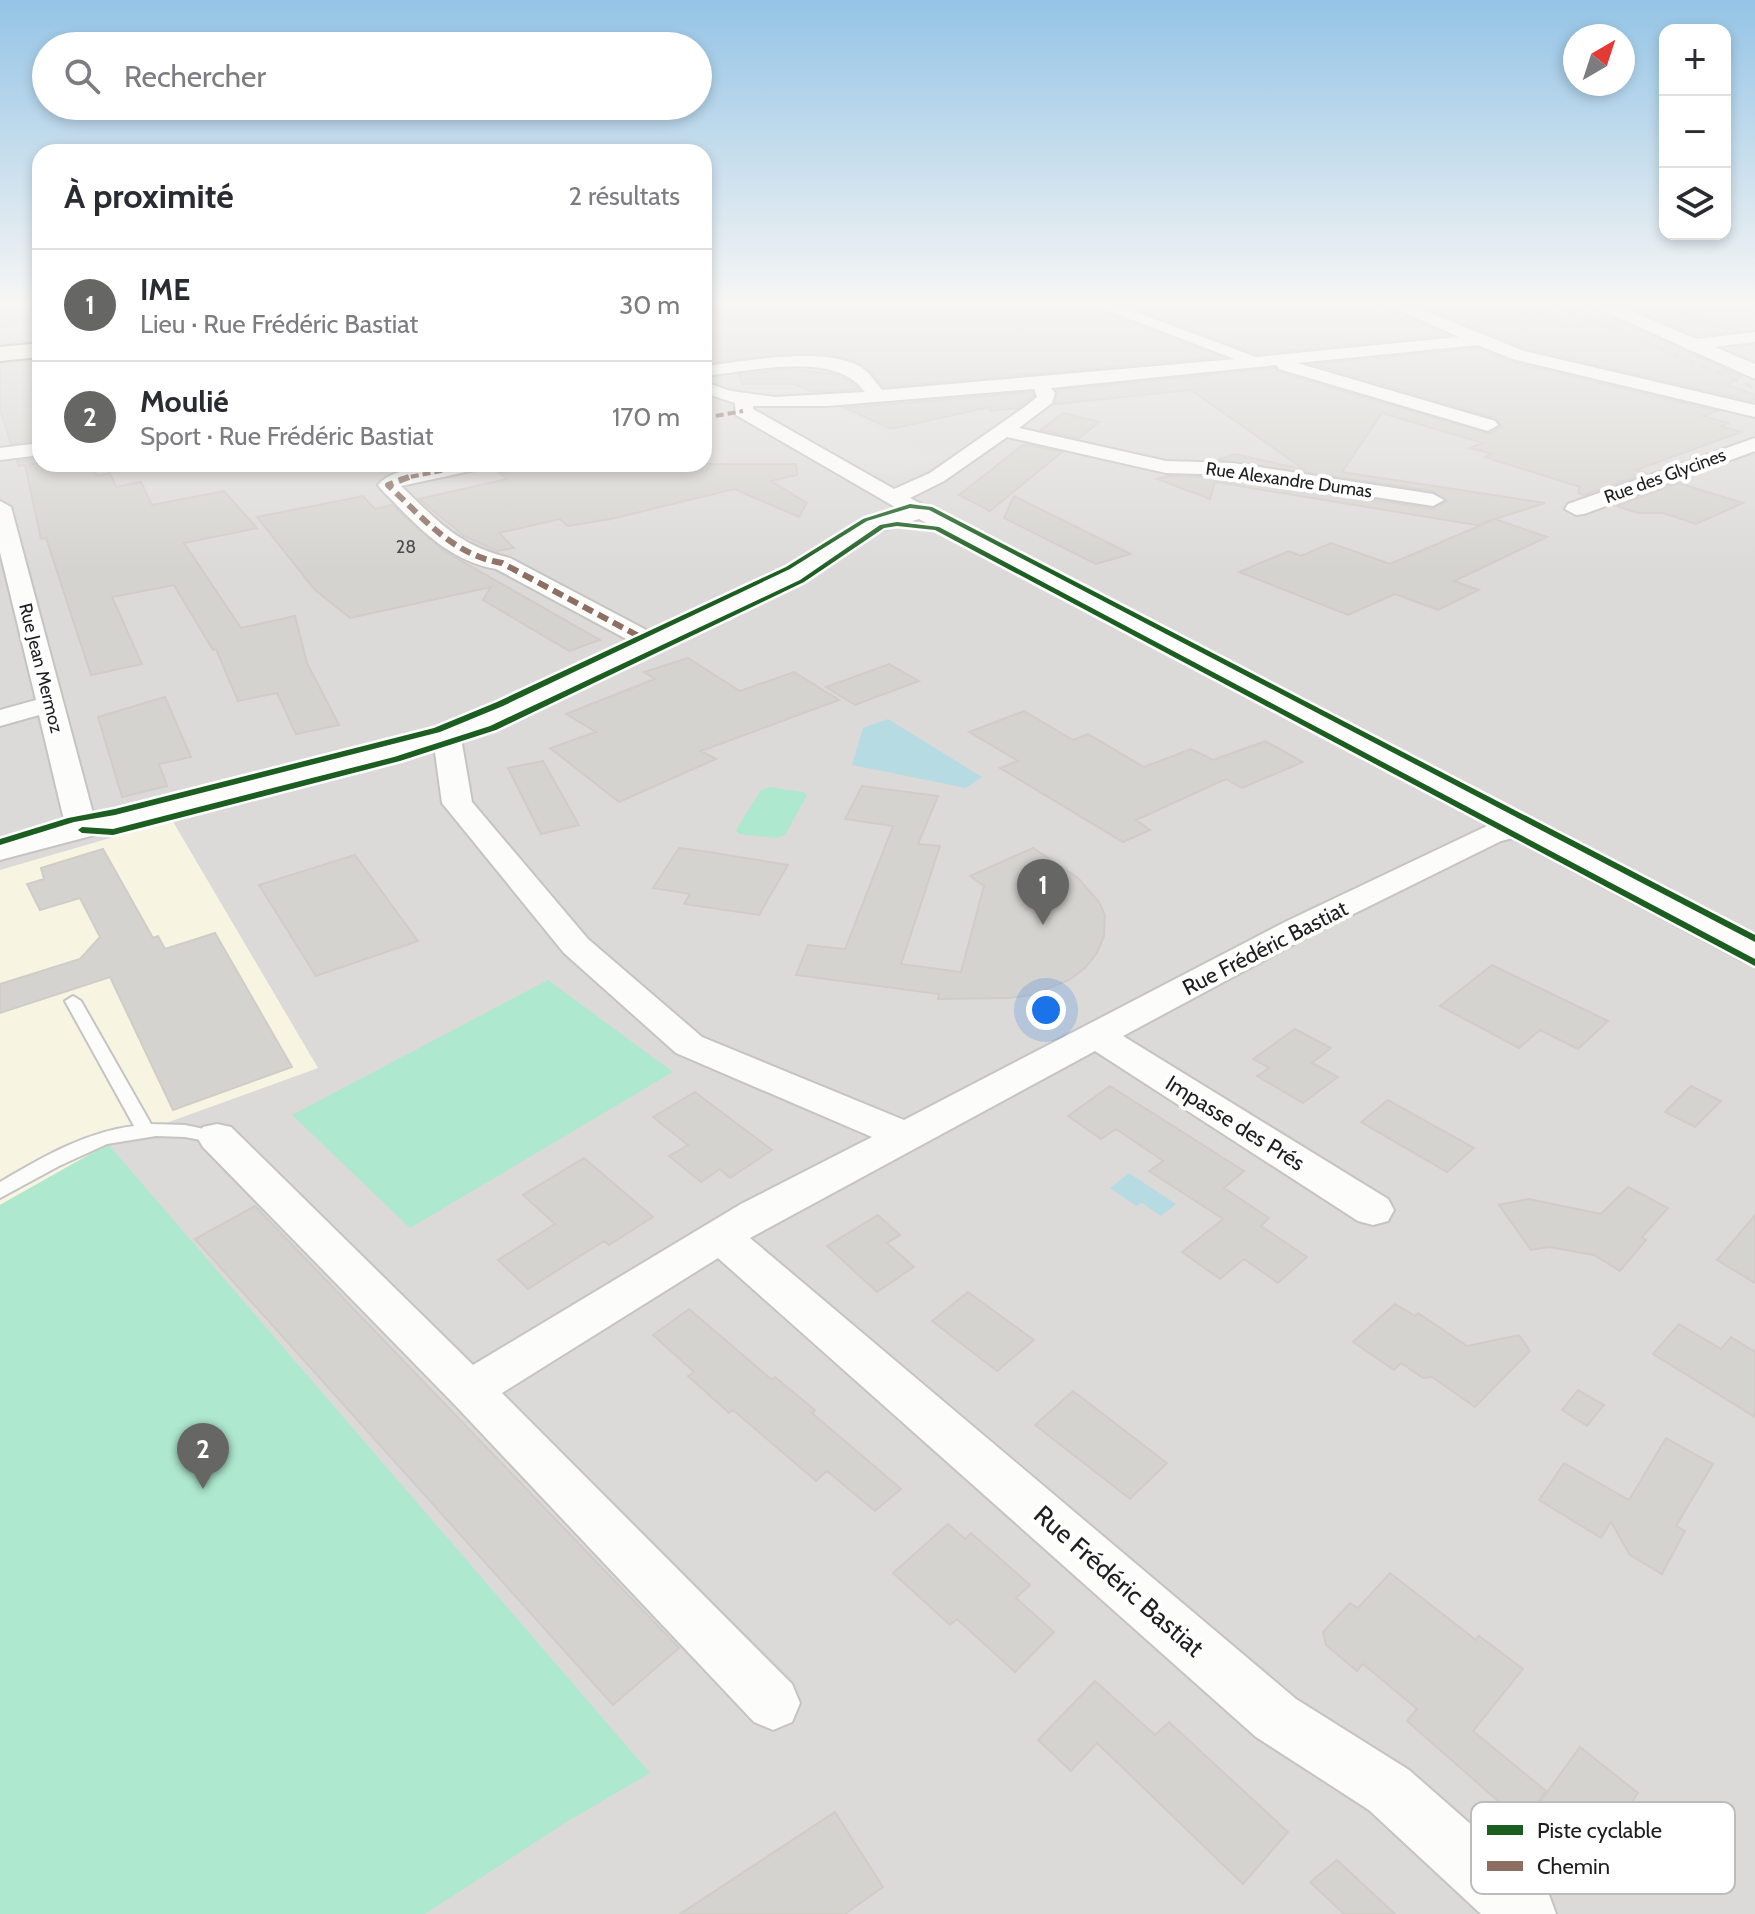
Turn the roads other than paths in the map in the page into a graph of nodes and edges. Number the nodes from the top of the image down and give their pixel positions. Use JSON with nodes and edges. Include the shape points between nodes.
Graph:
{"nodes":[{"id":1,"x":718,"y":393,"type":"edge"},
{"id":2,"x":875,"y":393,"type":"edge"},
{"id":3,"x":917,"y":393,"type":"edge"},
{"id":4,"x":1046,"y":393,"type":"edge"},
{"id":5,"x":1378,"y":393,"type":"edge"},
{"id":6,"x":1678,"y":393,"type":"edge"},
{"id":7,"x":877,"y":396,"type":"junction"},
{"id":8,"x":744,"y":406,"type":"junction"},
{"id":9,"x":1755,"y":411,"type":"edge"},
{"id":10,"x":712,"y":416,"type":"edge"},
{"id":11,"x":1488,"y":425,"type":"dead end"},
{"id":12,"x":1005,"y":431,"type":"junction"},
{"id":13,"x":1755,"y":444,"type":"edge"},
{"id":14,"x":32,"y":450,"type":"edge"},
{"id":15,"x":0,"y":454,"type":"edge"},
{"id":16,"x":436,"y":472,"type":"edge"},
{"id":17,"x":894,"y":497,"type":"junction"},
{"id":18,"x":1433,"y":500,"type":"dead end"},
{"id":19,"x":1576,"y":509,"type":"dead end"},
{"id":20,"x":921,"y":512,"type":"junction"},
{"id":21,"x":2,"y":519,"type":"edge"},
{"id":22,"x":652,"y":643,"type":"junction"},
{"id":23,"x":50,"y":704,"type":"junction"},
{"id":24,"x":0,"y":718,"type":"edge"},
{"id":25,"x":446,"y":734,"type":"junction"},
{"id":26,"x":1518,"y":828,"type":"junction"},
{"id":27,"x":82,"y":830,"type":"junction"},
{"id":28,"x":0,"y":851,"type":"edge"},
{"id":29,"x":1746,"y":940,"type":"edge"},
{"id":30,"x":73,"y":1001,"type":"dead end"},
{"id":31,"x":1097,"y":1036,"type":"junction"},
{"id":32,"x":146,"y":1131,"type":"junction"},
{"id":33,"x":906,"y":1136,"type":"junction"},
{"id":34,"x":217,"y":1137,"type":"joint"},
{"id":35,"x":0,"y":1191,"type":"edge"},
{"id":36,"x":1373,"y":1210,"type":"dead end"},
{"id":37,"x":720,"y":1236,"type":"junction"},
{"id":38,"x":469,"y":1390,"type":"junction"},
{"id":39,"x":773,"y":1703,"type":"dead end"},
{"id":40,"x":1471,"y":1864,"type":"edge"},
{"id":41,"x":1504,"y":1894,"type":"edge"},
{"id":42,"x":1526,"y":1914,"type":"edge"}],
"edges":[{"from":1,"to":8,"type":"street"},
{"from":2,"to":7,"type":"street"},
{"from":3,"to":7,"type":"street"},
{"from":4,"to":12,"type":"street","via":[[1046,399]]},
{"from":5,"to":11,"type":"street"},
{"from":6,"to":9,"type":"street"},
{"from":7,"to":8,"type":"street"},
{"from":8,"to":10,"type":"street"},
{"from":8,"to":17,"type":"street"},
{"from":12,"to":17,"type":"street","via":[[937,477]]},
{"from":12,"to":18,"type":"street","name":"Rue Alexandre Dumas","via":[[1166,467],[1233,469]]},
{"from":13,"to":19,"type":"street","name":"Rue des Glycines"},
{"from":14,"to":15,"type":"street"},
{"from":16,"to":22,"type":"street","via":[[388,485],[461,552],[502,563]]},
{"from":17,"to":20,"type":"street"},
{"from":20,"to":22,"type":"street","via":[[872,526],[808,569]]},
{"from":20,"to":26,"type":"street"},
{"from":21,"to":23,"type":"street","name":"Rue Jean Mermoz"},
{"from":22,"to":25,"type":"street","via":[[508,712]]},
{"from":23,"to":24,"type":"street"},
{"from":23,"to":27,"type":"street","name":"Rue Jean Mermoz"},
{"from":25,"to":27,"type":"street"},
{"from":25,"to":33,"type":"street","via":[[457,803],[576,946],[689,1045]]},
{"from":26,"to":29,"type":"street"},
{"from":26,"to":31,"type":"street","name":"Rue Frédéric Bastiat","via":[[1491,834],[1299,928]]},
{"from":27,"to":28,"type":"street"},
{"from":30,"to":32,"type":"lane"},
{"from":31,"to":33,"type":"street","name":"Rue Frédéric Bastiat"},
{"from":31,"to":36,"type":"street","name":"Impasse des Prés"},
{"from":32,"to":34,"type":"lane"},
{"from":32,"to":35,"type":"lane","via":[[94,1140]]},
{"from":33,"to":37,"type":"street","name":"Rue Frédéric Bastiat"},
{"from":34,"to":38,"type":"street"},
{"from":37,"to":38,"type":"street","name":"Rue Frédéric Bastiat"},
{"from":37,"to":40,"type":"street","name":"Rue Frédéric Bastiat","via":[[1276,1718],[1389,1790]]},
{"from":38,"to":39,"type":"street"},
{"from":41,"to":42,"type":"street","name":"Rue Frédéric Bastiat"}]}
